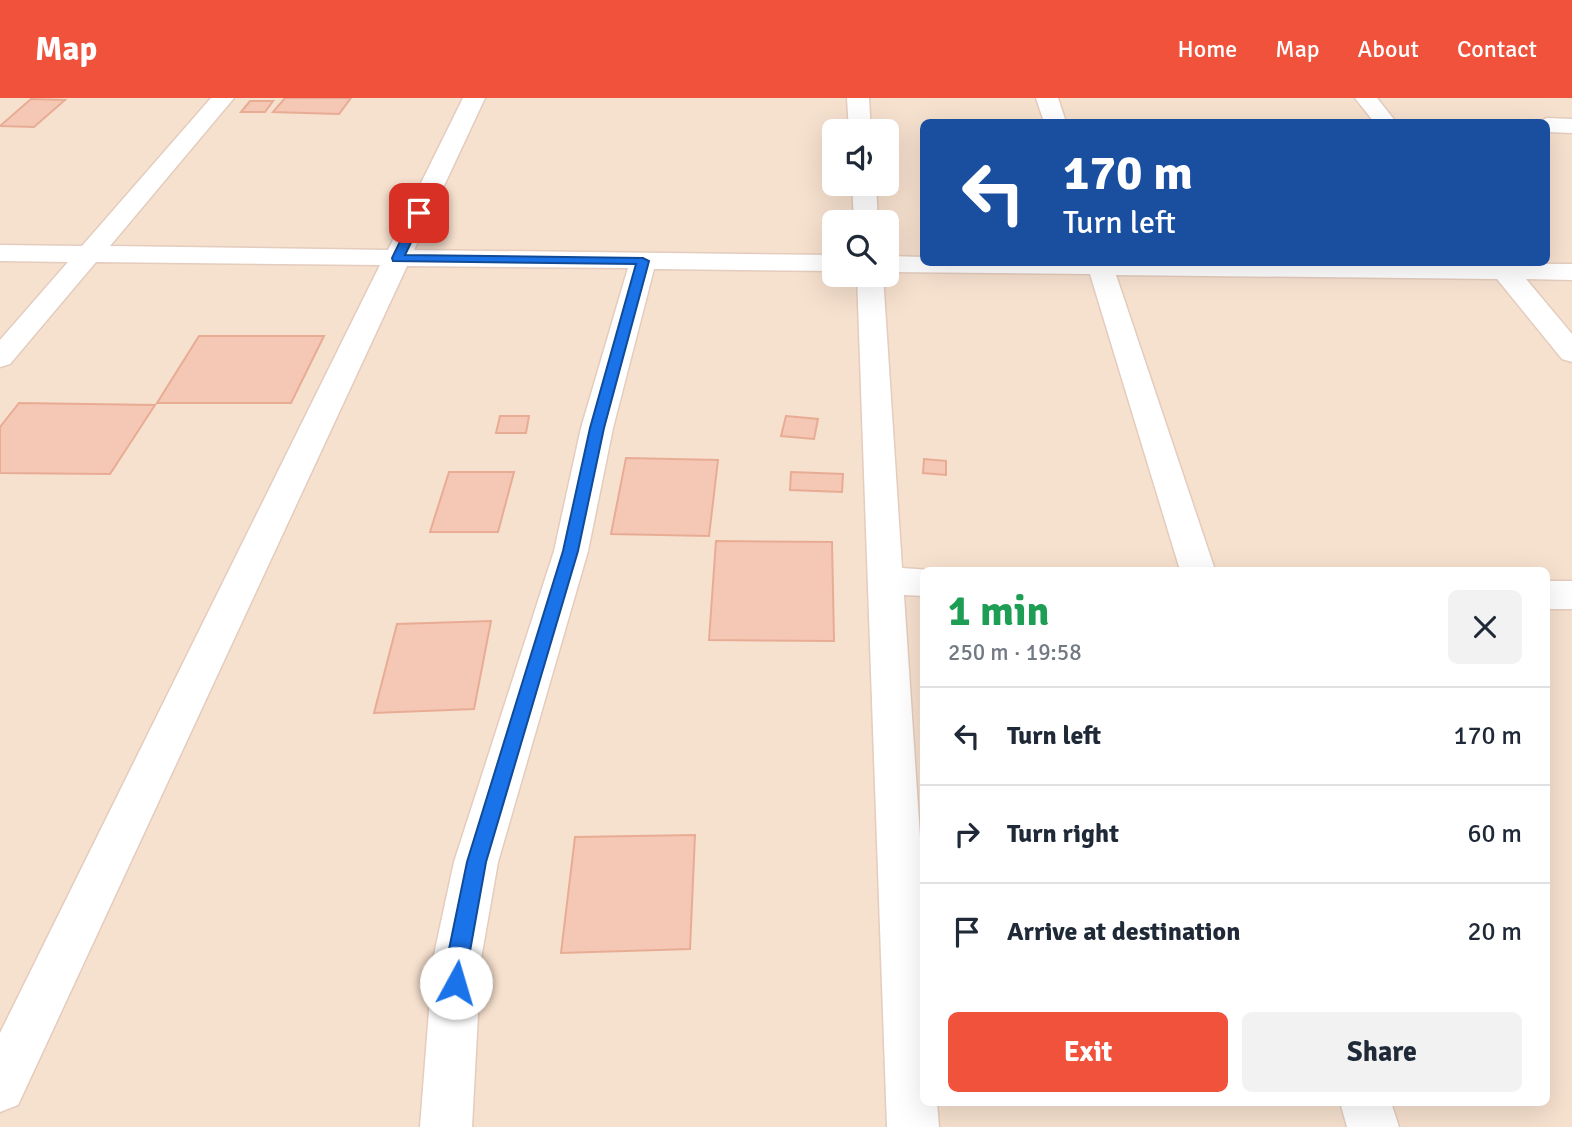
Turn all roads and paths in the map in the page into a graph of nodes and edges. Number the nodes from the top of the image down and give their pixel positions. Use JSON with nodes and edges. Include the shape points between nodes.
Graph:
{"nodes":[{"id":1,"x":223,"y":98,"type":"edge"},
{"id":2,"x":474,"y":98,"type":"edge"},
{"id":3,"x":858,"y":98,"type":"edge"},
{"id":4,"x":1047,"y":98,"type":"edge"},
{"id":5,"x":1366,"y":98,"type":"edge"},
{"id":6,"x":859,"y":119,"type":"edge"},
{"id":7,"x":1054,"y":119,"type":"edge"},
{"id":8,"x":1383,"y":119,"type":"edge"},
{"id":9,"x":1550,"y":125,"type":"edge"},
{"id":10,"x":1572,"y":126,"type":"edge"},
{"id":11,"x":0,"y":253,"type":"edge"},
{"id":12,"x":89,"y":253,"type":"junction"},
{"id":13,"x":397,"y":258,"type":"junction"},
{"id":14,"x":643,"y":261,"type":"junction"},
{"id":15,"x":822,"y":263,"type":"edge"},
{"id":16,"x":899,"y":264,"type":"edge"},
{"id":17,"x":920,"y":264,"type":"edge"},
{"id":18,"x":1101,"y":266,"type":"edge"},
{"id":19,"x":1367,"y":266,"type":"edge"},
{"id":20,"x":1501,"y":267,"type":"edge"},
{"id":21,"x":1572,"y":272,"type":"edge"},
{"id":22,"x":871,"y":287,"type":"edge"},
{"id":23,"x":1572,"y":354,"type":"edge"},
{"id":24,"x":0,"y":358,"type":"edge"},
{"id":25,"x":1196,"y":567,"type":"edge"},
{"id":26,"x":885,"y":581,"type":"junction"},
{"id":27,"x":920,"y":582,"type":"edge"},
{"id":28,"x":1550,"y":595,"type":"edge"},
{"id":29,"x":1572,"y":595,"type":"edge"},
{"id":30,"x":0,"y":1087,"type":"edge"},
{"id":31,"x":1366,"y":1106,"type":"edge"},
{"id":32,"x":446,"y":1127,"type":"edge"},
{"id":33,"x":913,"y":1127,"type":"edge"},
{"id":34,"x":1373,"y":1127,"type":"edge"}],
"edges":[{"from":1,"to":12,"type":"street"},
{"from":2,"to":13,"type":"street"},
{"from":3,"to":6,"type":"street"},
{"from":4,"to":7,"type":"street"},
{"from":5,"to":8,"type":"street"},
{"from":9,"to":10,"type":"street"},
{"from":11,"to":12,"type":"street"},
{"from":12,"to":13,"type":"street"},
{"from":12,"to":24,"type":"street"},
{"from":13,"to":14,"type":"street"},
{"from":13,"to":30,"type":"street"},
{"from":14,"to":15,"type":"street"},
{"from":14,"to":32,"type":"street","via":[[597,428],[571,551],[476,862],[457,959]]},
{"from":16,"to":17,"type":"street"},
{"from":18,"to":25,"type":"street"},
{"from":19,"to":20,"type":"street"},
{"from":20,"to":21,"type":"street"},
{"from":20,"to":23,"type":"street"},
{"from":22,"to":26,"type":"street"},
{"from":26,"to":27,"type":"street"},
{"from":26,"to":33,"type":"street"},
{"from":28,"to":29,"type":"street"},
{"from":31,"to":34,"type":"street"}]}
